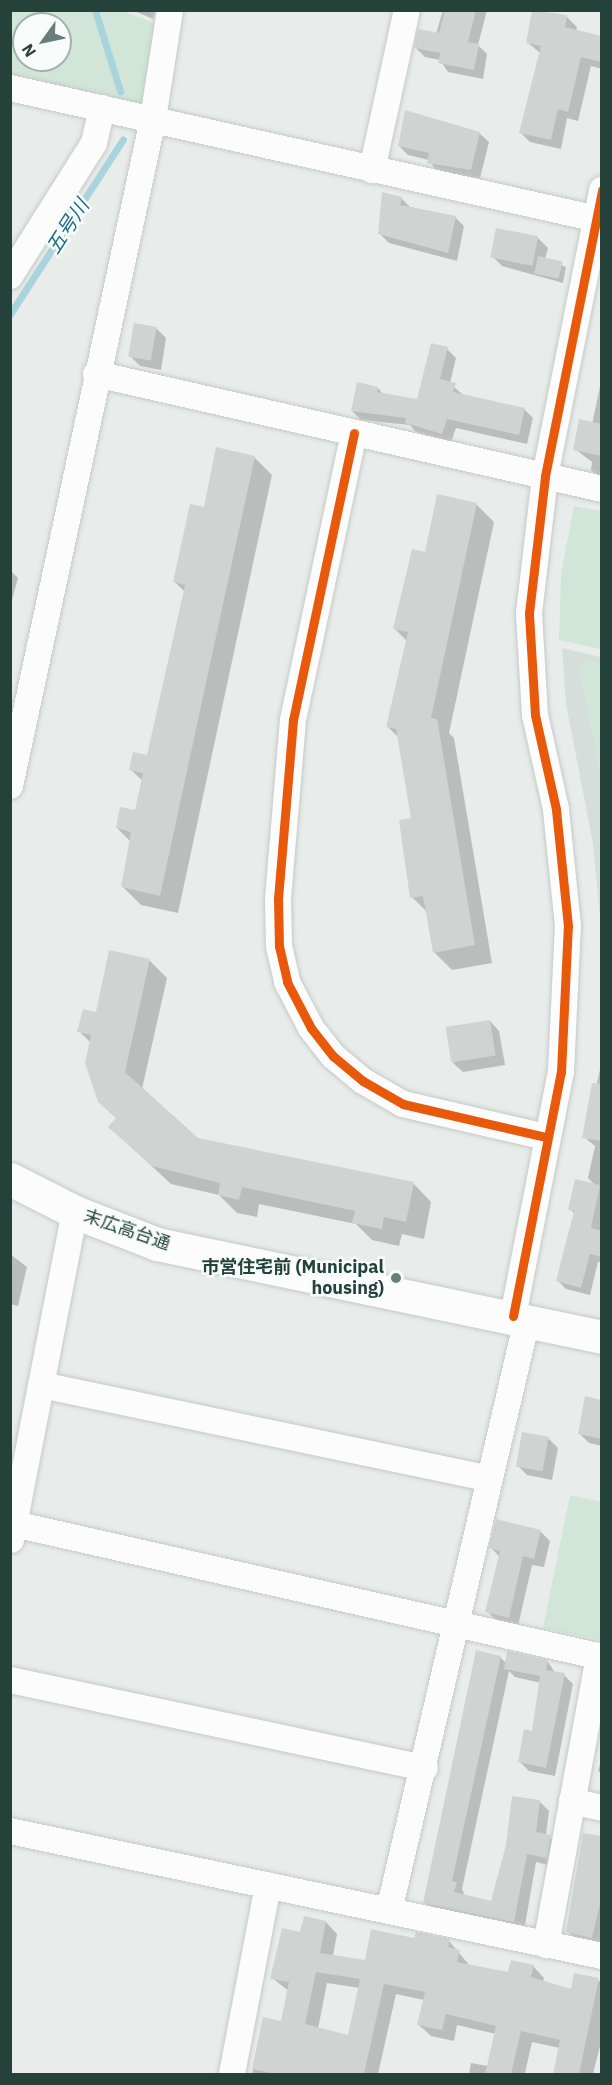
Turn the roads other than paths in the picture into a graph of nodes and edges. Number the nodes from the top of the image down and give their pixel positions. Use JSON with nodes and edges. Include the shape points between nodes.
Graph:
{"nodes":[{"id":1,"x":170,"y":10,"type":"edge"},
{"id":2,"x":407,"y":10,"type":"edge"},
{"id":3,"x":10,"y":88,"type":"edge"},
{"id":4,"x":102,"y":108,"type":"junction"},
{"id":5,"x":153,"y":118,"type":"junction"},
{"id":6,"x":372,"y":170,"type":"junction"},
{"id":7,"x":602,"y":190,"type":"edge"},
{"id":8,"x":598,"y":219,"type":"edge"},
{"id":9,"x":10,"y":276,"type":"edge"},
{"id":10,"x":96,"y":374,"type":"junction"},
{"id":11,"x":354,"y":433,"type":"junction"},
{"id":12,"x":545,"y":477,"type":"junction"},
{"id":13,"x":602,"y":489,"type":"edge"},
{"id":14,"x":10,"y":786,"type":"edge"},
{"id":15,"x":546,"y":1137,"type":"junction"},
{"id":16,"x":10,"y":1179,"type":"edge"},
{"id":17,"x":75,"y":1212,"type":"junction"},
{"id":18,"x":520,"y":1318,"type":"junction"},
{"id":19,"x":602,"y":1337,"type":"edge"},
{"id":20,"x":41,"y":1385,"type":"junction"},
{"id":21,"x":488,"y":1478,"type":"junction"},
{"id":22,"x":12,"y":1532,"type":"edge"},
{"id":23,"x":456,"y":1624,"type":"junction"},
{"id":24,"x":600,"y":1656,"type":"edge"},
{"id":25,"x":10,"y":1680,"type":"edge"},
{"id":26,"x":425,"y":1768,"type":"junction"},
{"id":27,"x":572,"y":1801,"type":"junction"},
{"id":28,"x":602,"y":1808,"type":"edge"},
{"id":29,"x":10,"y":1831,"type":"edge"},
{"id":30,"x":268,"y":1885,"type":"junction"},
{"id":31,"x":389,"y":1911,"type":"junction"},
{"id":32,"x":546,"y":1945,"type":"junction"},
{"id":33,"x":602,"y":1956,"type":"edge"},
{"id":34,"x":232,"y":2074,"type":"edge"}],
"edges":[{"from":1,"to":5,"type":"street"},
{"from":2,"to":6,"type":"street"},
{"from":3,"to":4,"type":"street"},
{"from":4,"to":5,"type":"street"},
{"from":4,"to":9,"type":"street","via":[[94,143]]},
{"from":5,"to":6,"type":"street"},
{"from":5,"to":10,"type":"street"},
{"from":6,"to":8,"type":"street"},
{"from":7,"to":8,"type":"street"},
{"from":8,"to":12,"type":"street"},
{"from":10,"to":11,"type":"street"},
{"from":10,"to":14,"type":"street"},
{"from":11,"to":12,"type":"street"},
{"from":11,"to":15,"type":"street","via":[[293,720],[278,899],[279,946],[287,982],[311,1028],[333,1056],[363,1081],[403,1104]]},
{"from":12,"to":13,"type":"street"},
{"from":12,"to":15,"type":"street","via":[[528,613],[535,715],[556,809],[568,926],[561,1072]]},
{"from":15,"to":18,"type":"street"},
{"from":16,"to":17,"type":"street","name":"末広高台通"},
{"from":17,"to":18,"type":"street","name":"末広高台通","via":[[157,1244]]},
{"from":17,"to":20,"type":"street"},
{"from":18,"to":19,"type":"street","name":"末広高台通"},
{"from":18,"to":21,"type":"street"},
{"from":20,"to":21,"type":"street"},
{"from":20,"to":22,"type":"street"},
{"from":21,"to":23,"type":"street"},
{"from":22,"to":23,"type":"street"},
{"from":23,"to":24,"type":"street"},
{"from":23,"to":26,"type":"street"},
{"from":24,"to":27,"type":"street"},
{"from":25,"to":26,"type":"street"},
{"from":26,"to":31,"type":"street"},
{"from":27,"to":28,"type":"street"},
{"from":27,"to":32,"type":"street"},
{"from":29,"to":30,"type":"street"},
{"from":30,"to":31,"type":"street"},
{"from":30,"to":34,"type":"street"},
{"from":31,"to":32,"type":"street"},
{"from":32,"to":33,"type":"street"}]}
